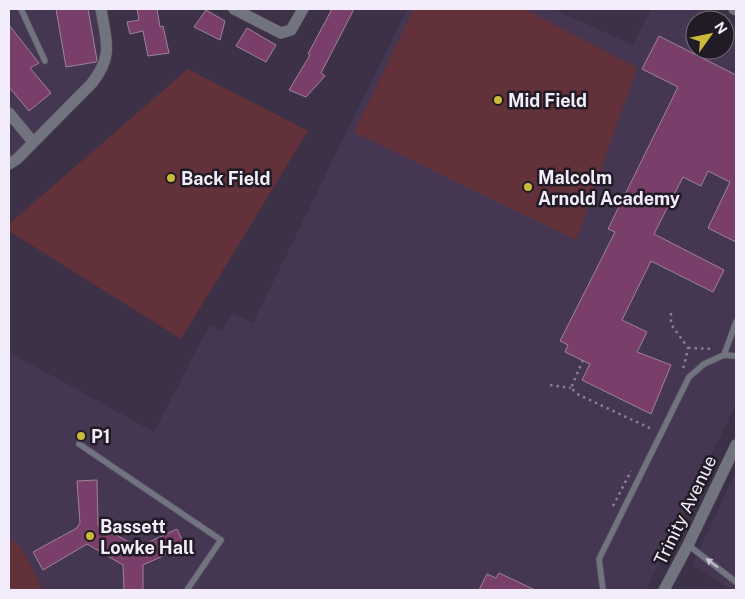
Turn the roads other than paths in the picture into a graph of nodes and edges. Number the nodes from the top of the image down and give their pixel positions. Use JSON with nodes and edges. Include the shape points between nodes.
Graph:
{"nodes":[{"id":1,"x":21,"y":9,"type":"edge"},
{"id":2,"x":101,"y":9,"type":"edge"},
{"id":3,"x":234,"y":9,"type":"edge"},
{"id":4,"x":303,"y":9,"type":"edge"},
{"id":5,"x":45,"y":61,"type":"dead end"},
{"id":6,"x":9,"y":113,"type":"edge"},
{"id":7,"x":33,"y":142,"type":"junction"},
{"id":8,"x":9,"y":164,"type":"edge"},
{"id":9,"x":736,"y":322,"type":"edge"},
{"id":10,"x":724,"y":355,"type":"junction"},
{"id":11,"x":736,"y":356,"type":"edge"},
{"id":12,"x":79,"y":444,"type":"dead end"},
{"id":13,"x":736,"y":445,"type":"edge"},
{"id":14,"x":688,"y":545,"type":"junction"},
{"id":15,"x":736,"y":582,"type":"edge"},
{"id":16,"x":187,"y":590,"type":"edge"},
{"id":17,"x":604,"y":590,"type":"edge"},
{"id":18,"x":664,"y":590,"type":"edge"}],
"edges":[{"from":1,"to":5,"type":"lane"},
{"from":2,"to":7,"type":"street","via":[[107,54],[104,64],[92,83]]},
{"from":3,"to":4,"type":"street","via":[[281,33],[291,30]]},
{"from":6,"to":7,"type":"street"},
{"from":7,"to":8,"type":"street"},
{"from":9,"to":10,"type":"lane"},
{"from":10,"to":11,"type":"lane"},
{"from":10,"to":17,"type":"lane","via":[[704,364],[689,377],[599,559]]},
{"from":12,"to":16,"type":"lane","via":[[221,540]]},
{"from":13,"to":14,"type":"street","name":"Trinity Avenue"},
{"from":15,"to":14,"type":"lane","one_way":true},
{"from":14,"to":18,"type":"street","name":"Trinity Avenue"}]}
